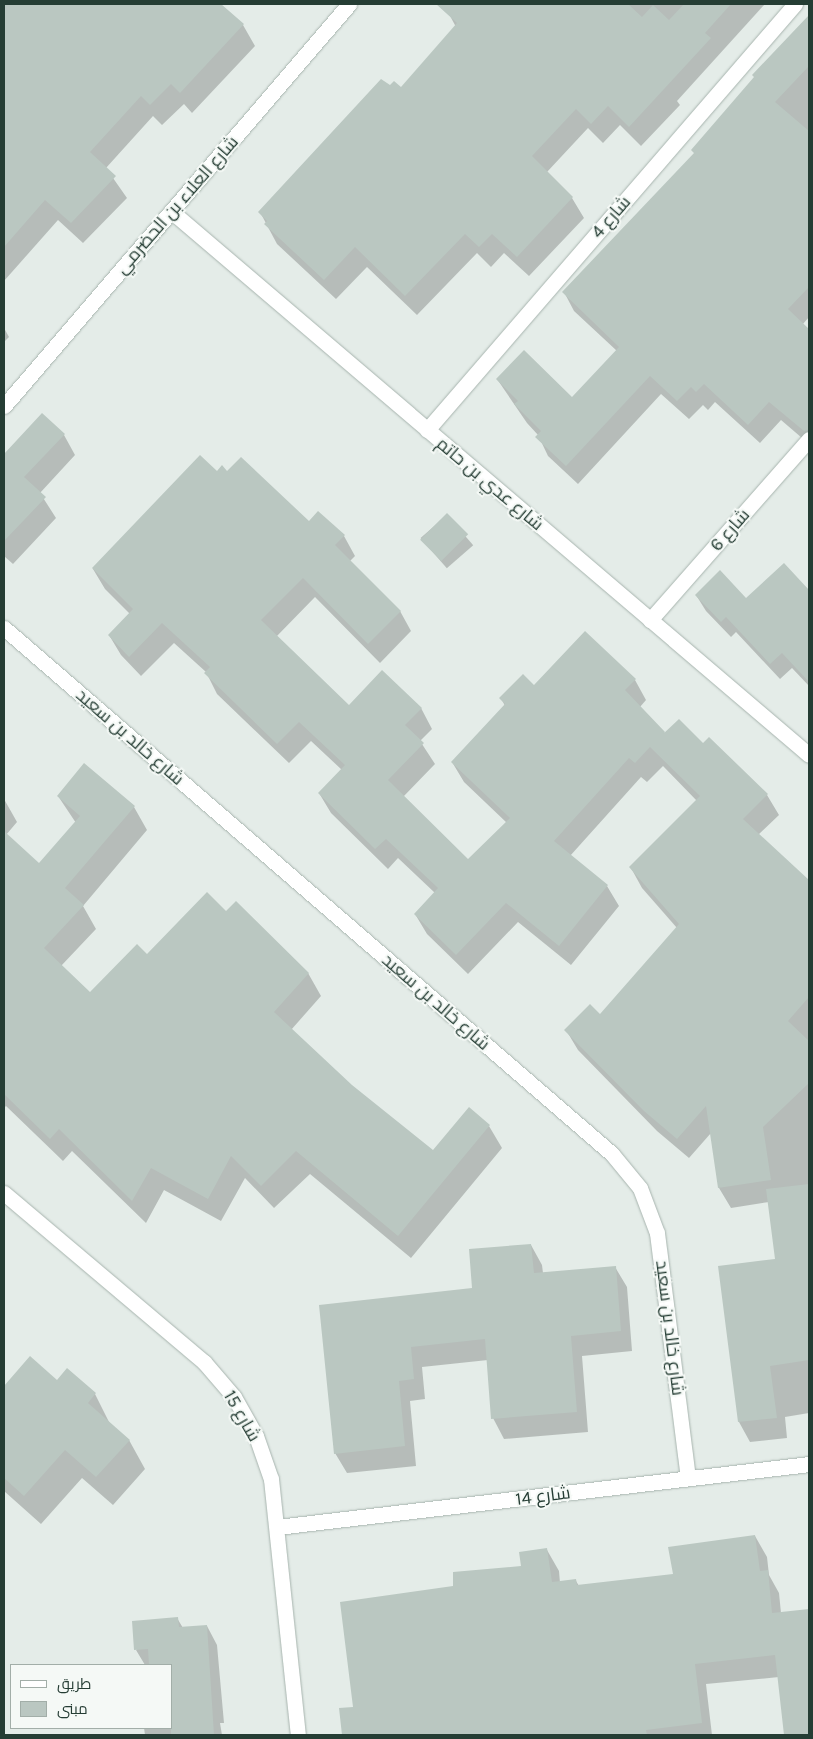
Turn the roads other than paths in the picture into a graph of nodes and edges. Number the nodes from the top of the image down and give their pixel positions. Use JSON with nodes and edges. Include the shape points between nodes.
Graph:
{"nodes":[{"id":1,"x":349,"y":4,"type":"edge"},
{"id":2,"x":795,"y":4,"type":"edge"},
{"id":3,"x":171,"y":211,"type":"junction"},
{"id":4,"x":4,"y":406,"type":"edge"},
{"id":5,"x":427,"y":430,"type":"junction"},
{"id":6,"x":809,"y":439,"type":"edge"},
{"id":7,"x":650,"y":620,"type":"junction"},
{"id":8,"x":4,"y":628,"type":"edge"},
{"id":9,"x":809,"y":755,"type":"edge"},
{"id":10,"x":4,"y":1193,"type":"edge"},
{"id":11,"x":809,"y":1464,"type":"edge"},
{"id":12,"x":688,"y":1478,"type":"junction"},
{"id":13,"x":277,"y":1527,"type":"junction"},
{"id":14,"x":298,"y":1735,"type":"edge"}],
"edges":[{"from":1,"to":3,"type":"street","name":"شارع العلاء بن الحضرمي"},
{"from":2,"to":5,"type":"street","name":"شارع 4"},
{"from":3,"to":4,"type":"street","name":"شارع العلاء بن الحضرمي"},
{"from":3,"to":5,"type":"street","name":"شارع عدي بن حاتم"},
{"from":5,"to":7,"type":"street","name":"شارع عدي بن حاتم"},
{"from":6,"to":7,"type":"street","name":"شارع 6"},
{"from":7,"to":9,"type":"street","name":"شارع عدي بن حاتم"},
{"from":8,"to":12,"type":"street","name":"شارع خالد بن سعيد","via":[[612,1154],[640,1188],[657,1233]]},
{"from":10,"to":13,"type":"street","name":"شارع 15","via":[[170,1331],[234,1396],[256,1436],[271,1479]]},
{"from":11,"to":12,"type":"street","name":"شارع 14"},
{"from":12,"to":13,"type":"street","name":"شارع 14"},
{"from":13,"to":14,"type":"street","name":"شارع 15"}]}
